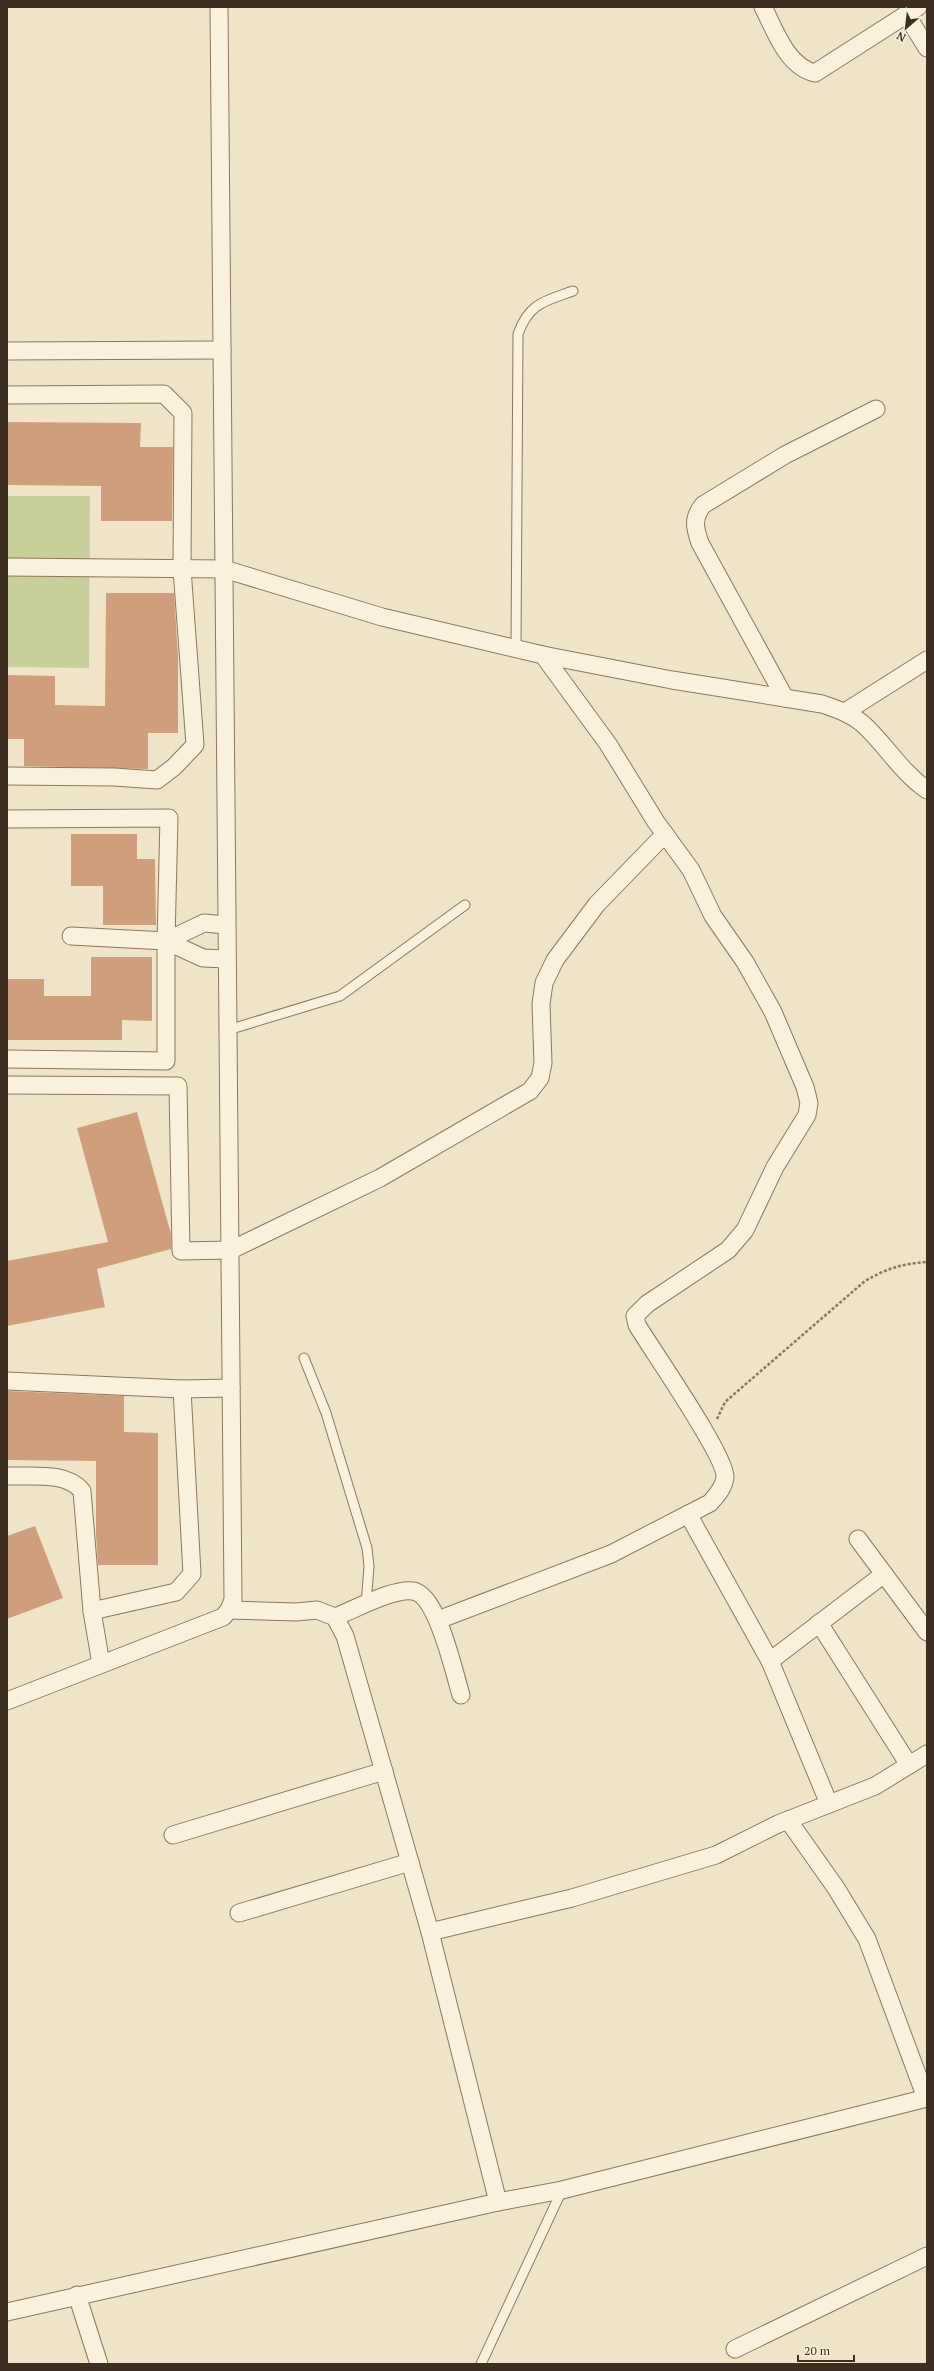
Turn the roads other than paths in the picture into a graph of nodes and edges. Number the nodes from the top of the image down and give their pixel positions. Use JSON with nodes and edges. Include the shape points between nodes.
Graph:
{"nodes":[{"id":1,"x":219,"y":7,"type":"edge"},
{"id":2,"x":763,"y":7,"type":"edge"},
{"id":3,"x":912,"y":11,"type":"edge"},
{"id":4,"x":927,"y":48,"type":"edge"},
{"id":5,"x":573,"y":291,"type":"dead end"},
{"id":6,"x":222,"y":350,"type":"junction"},
{"id":7,"x":7,"y":351,"type":"edge"},
{"id":8,"x":7,"y":395,"type":"edge"},
{"id":9,"x":876,"y":408,"type":"dead end"},
{"id":10,"x":7,"y":567,"type":"edge"},
{"id":11,"x":182,"y":569,"type":"junction"},
{"id":12,"x":224,"y":569,"type":"junction"},
{"id":13,"x":516,"y":648,"type":"junction"},
{"id":14,"x":543,"y":655,"type":"junction"},
{"id":15,"x":927,"y":660,"type":"edge"},
{"id":16,"x":785,"y":698,"type":"junction"},
{"id":17,"x":846,"y":712,"type":"junction"},
{"id":18,"x":7,"y":776,"type":"edge"},
{"id":19,"x":927,"y":790,"type":"edge"},
{"id":20,"x":7,"y":819,"type":"edge"},
{"id":21,"x":665,"y":834,"type":"junction"},
{"id":22,"x":465,"y":905,"type":"dead end"},
{"id":23,"x":226,"y":925,"type":"junction"},
{"id":24,"x":71,"y":936,"type":"dead end"},
{"id":25,"x":166,"y":941,"type":"junction"},
{"id":26,"x":227,"y":959,"type":"junction"},
{"id":27,"x":228,"y":1030,"type":"junction"},
{"id":28,"x":7,"y":1059,"type":"edge"},
{"id":29,"x":7,"y":1085,"type":"edge"},
{"id":30,"x":231,"y":1250,"type":"junction"},
{"id":31,"x":304,"y":1358,"type":"dead end"},
{"id":32,"x":7,"y":1381,"type":"edge"},
{"id":33,"x":231,"y":1388,"type":"junction"},
{"id":34,"x":182,"y":1389,"type":"junction"},
{"id":35,"x":7,"y":1476,"type":"edge"},
{"id":36,"x":688,"y":1514,"type":"junction"},
{"id":37,"x":858,"y":1539,"type":"dead end"},
{"id":38,"x":884,"y":1574,"type":"junction"},
{"id":39,"x":366,"y":1605,"type":"junction"},
{"id":40,"x":229,"y":1610,"type":"junction"},
{"id":41,"x":92,"y":1611,"type":"junction"},
{"id":42,"x":335,"y":1617,"type":"junction"},
{"id":43,"x":438,"y":1620,"type":"junction"},
{"id":44,"x":819,"y":1623,"type":"junction"},
{"id":45,"x":927,"y":1632,"type":"edge"},
{"id":46,"x":770,"y":1661,"type":"junction"},
{"id":47,"x":101,"y":1664,"type":"junction"},
{"id":48,"x":462,"y":1695,"type":"dead end"},
{"id":49,"x":7,"y":1701,"type":"edge"},
{"id":50,"x":927,"y":1754,"type":"edge"},
{"id":51,"x":910,"y":1765,"type":"junction"},
{"id":52,"x":384,"y":1771,"type":"junction"},
{"id":53,"x":829,"y":1804,"type":"junction"},
{"id":54,"x":788,"y":1820,"type":"junction"},
{"id":55,"x":173,"y":1835,"type":"dead end"},
{"id":56,"x":410,"y":1862,"type":"junction"},
{"id":57,"x":240,"y":1913,"type":"dead end"},
{"id":58,"x":430,"y":1932,"type":"junction"},
{"id":59,"x":926,"y":2098,"type":"edge"},
{"id":60,"x":562,"y":2190,"type":"junction"},
{"id":61,"x":498,"y":2202,"type":"junction"},
{"id":62,"x":927,"y":2256,"type":"edge"},
{"id":63,"x":77,"y":2295,"type":"junction"},
{"id":64,"x":7,"y":2312,"type":"edge"},
{"id":65,"x":735,"y":2349,"type":"dead end"},
{"id":66,"x":99,"y":2364,"type":"edge"},
{"id":67,"x":481,"y":2364,"type":"edge"}],
"edges":[{"from":1,"to":6,"type":"street"},
{"from":2,"to":3,"type":"street","via":[[795,64],[815,73]]},
{"from":3,"to":4,"type":"street"},
{"from":5,"to":13,"type":"lane","via":[[531,309],[518,334]]},
{"from":6,"to":7,"type":"street"},
{"from":6,"to":12,"type":"street"},
{"from":8,"to":11,"type":"street","via":[[164,394],[184,413]]},
{"from":9,"to":16,"type":"street","via":[[785,455],[703,505],[696,515],[694,526],[700,543]]},
{"from":10,"to":11,"type":"street"},
{"from":11,"to":12,"type":"street"},
{"from":11,"to":18,"type":"street","via":[[195,745],[157,780]]},
{"from":12,"to":13,"type":"street","via":[[382,617]]},
{"from":12,"to":23,"type":"street"},
{"from":13,"to":14,"type":"street"},
{"from":14,"to":16,"type":"street","via":[[672,680]]},
{"from":14,"to":21,"type":"street","via":[[608,744]]},
{"from":15,"to":17,"type":"street"},
{"from":16,"to":17,"type":"street","via":[[822,704]]},
{"from":17,"to":19,"type":"street","via":[[863,725],[910,777]]},
{"from":20,"to":25,"type":"street","via":[[169,818]]},
{"from":21,"to":30,"type":"street","via":[[597,904],[555,960],[544,983],[541,1004],[543,1063],[540,1078],[530,1090],[380,1178]]},
{"from":21,"to":36,"type":"street","via":[[691,870],[713,916],[773,1012],[805,1087],[809,1103],[807,1115],[774,1166],[745,1230],[728,1250],[647,1304],[635,1316],[637,1325],[708,1439],[725,1477],[720,1491],[710,1503]]},
{"from":22,"to":27,"type":"lane","via":[[340,996]]},
{"from":23,"to":25,"type":"street","via":[[204,923]]},
{"from":23,"to":26,"type":"street"},
{"from":24,"to":25,"type":"street"},
{"from":25,"to":26,"type":"street","via":[[203,958]]},
{"from":25,"to":28,"type":"street","via":[[166,1061]]},
{"from":26,"to":27,"type":"street"},
{"from":27,"to":30,"type":"street"},
{"from":29,"to":30,"type":"street","via":[[178,1086],[182,1251]]},
{"from":30,"to":33,"type":"street"},
{"from":31,"to":39,"type":"lane","via":[[326,1413],[367,1548],[369,1566]]},
{"from":32,"to":34,"type":"street"},
{"from":33,"to":34,"type":"street"},
{"from":33,"to":40,"type":"street","via":[[233,1600]]},
{"from":34,"to":41,"type":"street","via":[[192,1574],[176,1592]]},
{"from":35,"to":41,"type":"street","via":[[64,1478],[75,1482],[82,1491]]},
{"from":36,"to":43,"type":"street","via":[[611,1554]]},
{"from":36,"to":46,"type":"street"},
{"from":37,"to":38,"type":"street"},
{"from":38,"to":44,"type":"street"},
{"from":38,"to":45,"type":"street"},
{"from":39,"to":42,"type":"street"},
{"from":39,"to":43,"type":"street","via":[[400,1592],[413,1591],[424,1596]]},
{"from":40,"to":42,"type":"street","via":[[316,1610]]},
{"from":40,"to":47,"type":"street","via":[[223,1617]]},
{"from":41,"to":47,"type":"street"},
{"from":42,"to":52,"type":"street","via":[[345,1636]]},
{"from":43,"to":48,"type":"street"},
{"from":44,"to":46,"type":"street"},
{"from":44,"to":51,"type":"street"},
{"from":46,"to":53,"type":"street"},
{"from":47,"to":49,"type":"street"},
{"from":50,"to":51,"type":"street"},
{"from":51,"to":53,"type":"street","via":[[875,1786]]},
{"from":52,"to":55,"type":"street"},
{"from":52,"to":56,"type":"street"},
{"from":53,"to":54,"type":"street"},
{"from":54,"to":58,"type":"street","via":[[716,1855],[572,1898]]},
{"from":54,"to":59,"type":"street","via":[[836,1888],[867,1939]]},
{"from":56,"to":57,"type":"street"},
{"from":56,"to":58,"type":"street"},
{"from":58,"to":61,"type":"street"},
{"from":59,"to":60,"type":"street"},
{"from":60,"to":61,"type":"street"},
{"from":60,"to":67,"type":"lane"},
{"from":61,"to":63,"type":"street"},
{"from":62,"to":65,"type":"street"},
{"from":63,"to":64,"type":"street"},
{"from":63,"to":66,"type":"street"}]}
